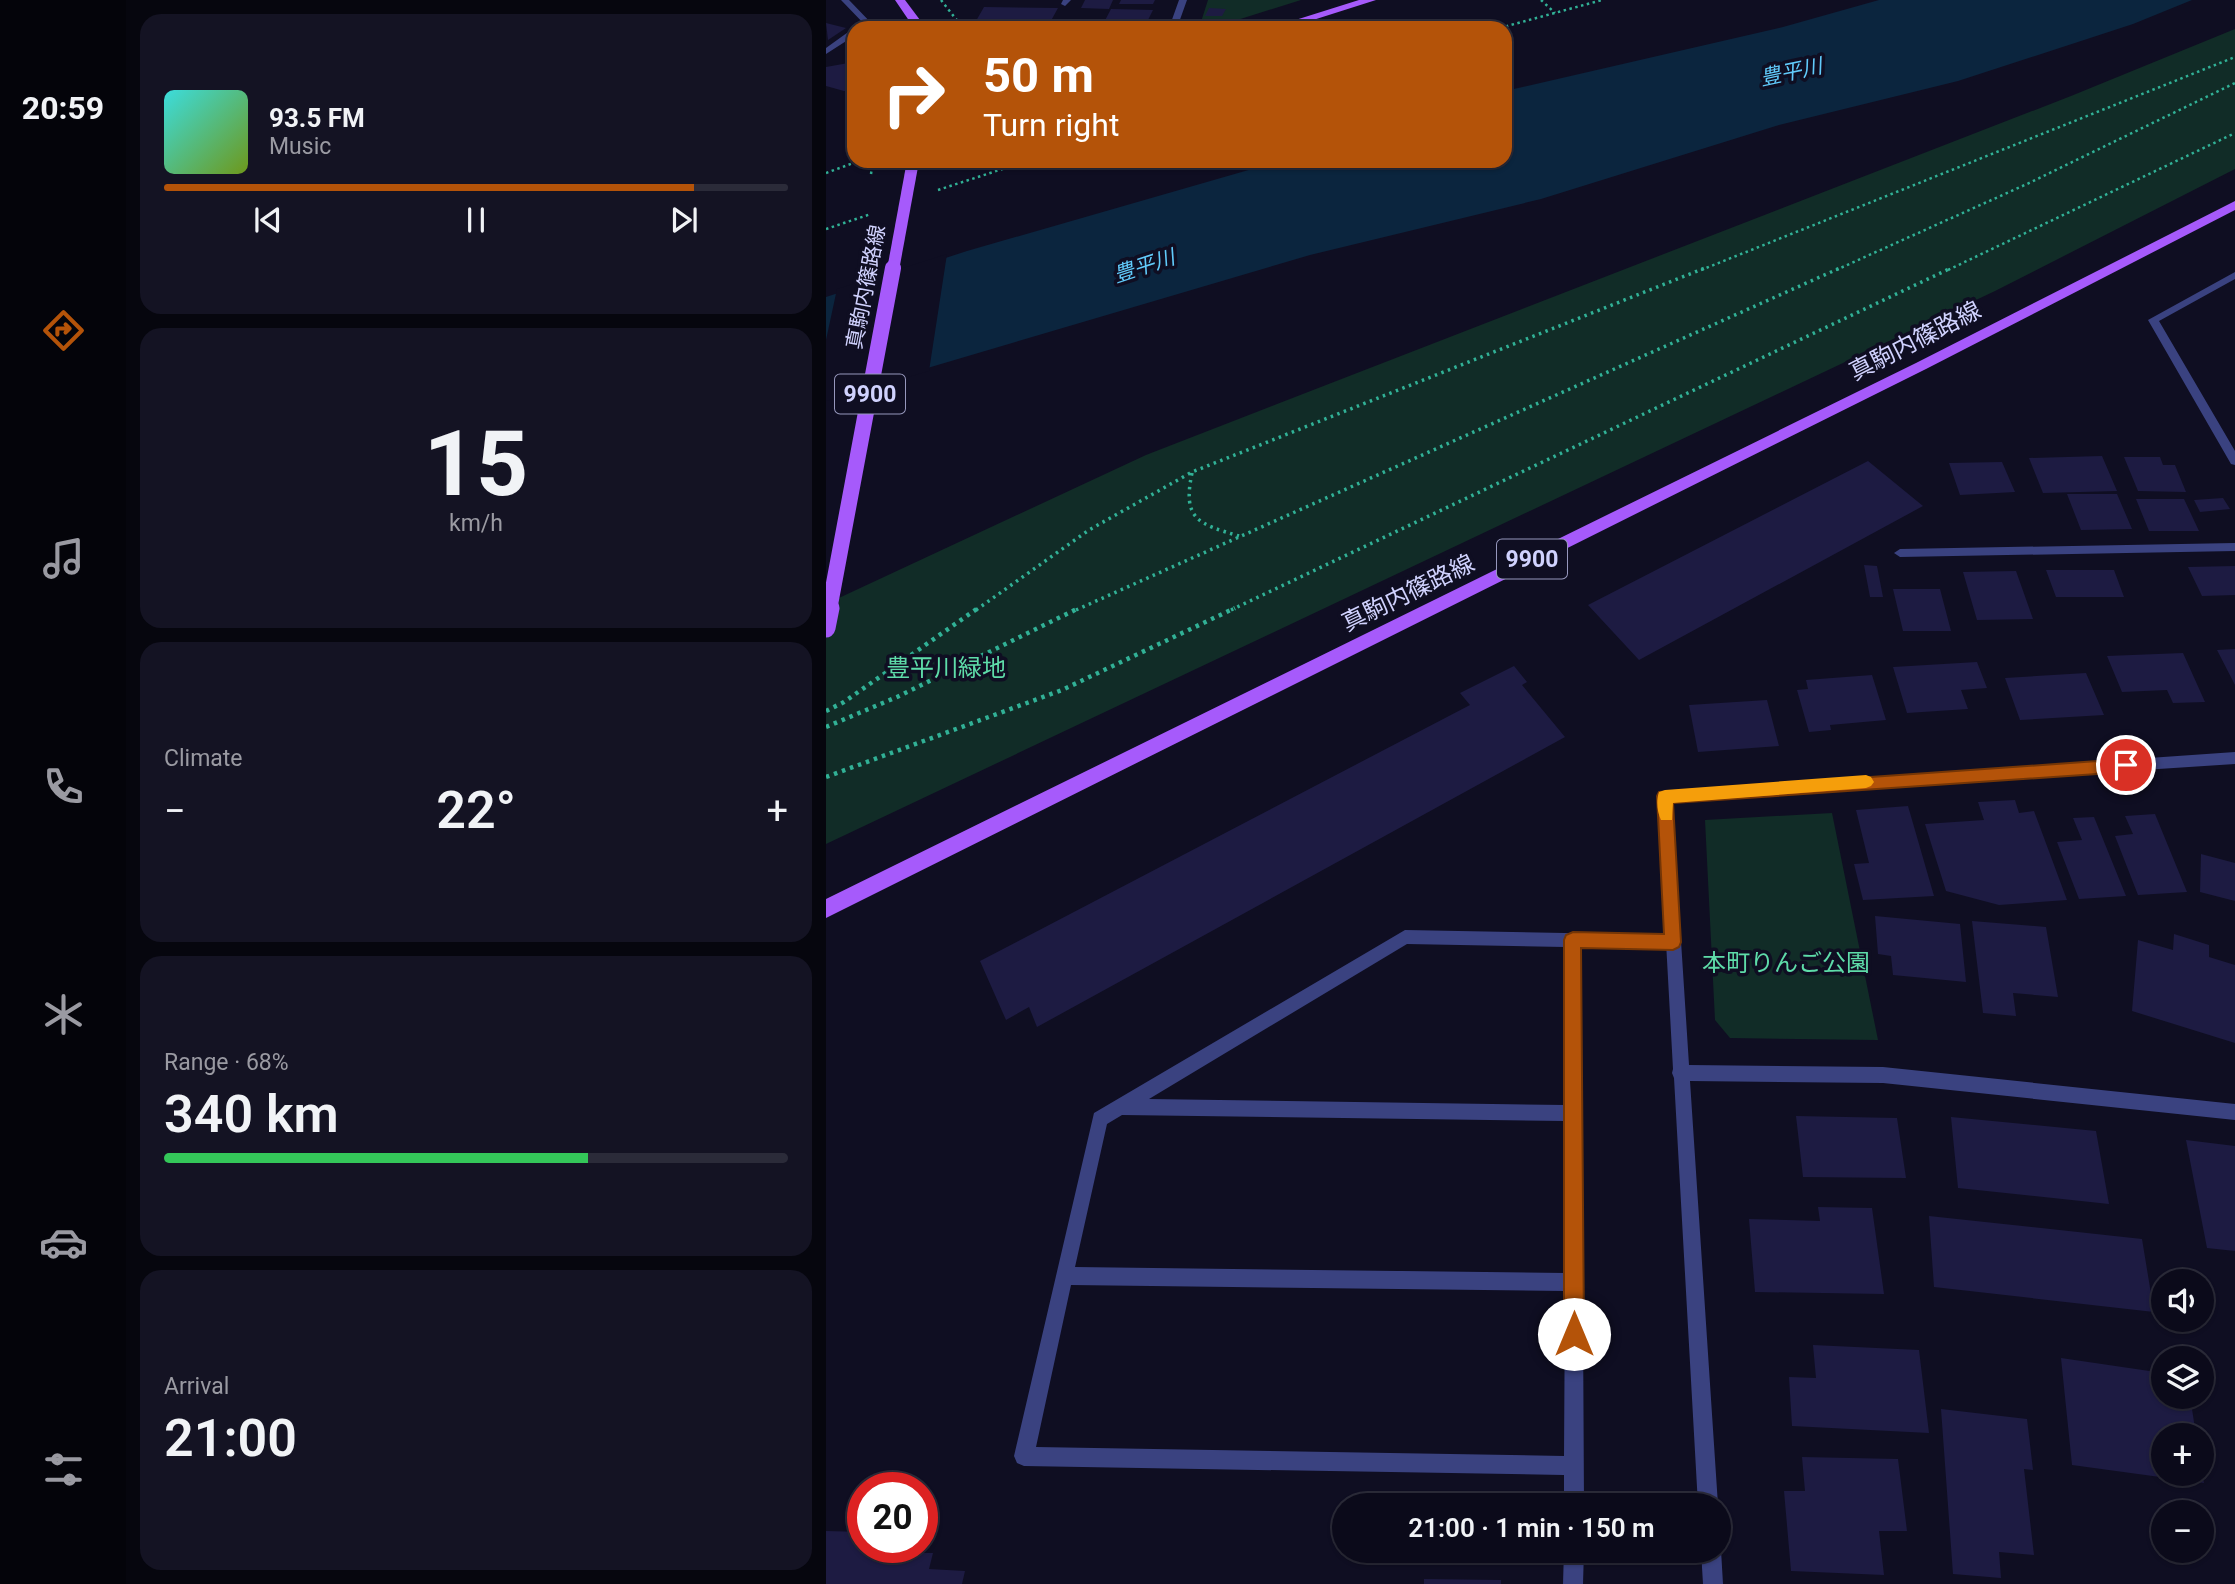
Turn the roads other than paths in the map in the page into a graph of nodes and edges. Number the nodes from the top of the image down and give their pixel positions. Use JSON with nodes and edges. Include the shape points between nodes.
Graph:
{"nodes":[{"id":1,"x":845,"y":0,"type":"edge"},
{"id":2,"x":900,"y":0,"type":"edge"},
{"id":3,"x":1183,"y":0,"type":"edge"},
{"id":4,"x":1371,"y":0,"type":"edge"},
{"id":5,"x":862,"y":21,"type":"edge"},
{"id":6,"x":917,"y":21,"type":"edge"},
{"id":7,"x":1176,"y":21,"type":"edge"},
{"id":8,"x":1300,"y":21,"type":"edge"},
{"id":9,"x":847,"y":37,"type":"edge"},
{"id":10,"x":826,"y":52,"type":"edge"},
{"id":11,"x":912,"y":168,"type":"edge"},
{"id":12,"x":2235,"y":205,"type":"edge"},
{"id":13,"x":2235,"y":275,"type":"edge"},
{"id":14,"x":2235,"y":461,"type":"edge"},
{"id":15,"x":2235,"y":547,"type":"edge"},
{"id":16,"x":1900,"y":553,"type":"dead end"},
{"id":17,"x":826,"y":628,"type":"edge"},
{"id":18,"x":2235,"y":758,"type":"edge"},
{"id":19,"x":826,"y":909,"type":"edge"},
{"id":20,"x":1573,"y":940,"type":"junction"},
{"id":21,"x":1673,"y":942,"type":"junction"},
{"id":22,"x":1680,"y":1073,"type":"junction"},
{"id":23,"x":1121,"y":1107,"type":"junction"},
{"id":24,"x":2235,"y":1112,"type":"edge"},
{"id":25,"x":1573,"y":1113,"type":"junction"},
{"id":26,"x":1064,"y":1276,"type":"junction"},
{"id":27,"x":1574,"y":1282,"type":"junction"},
{"id":28,"x":1575,"y":1466,"type":"junction"},
{"id":29,"x":1574,"y":1493,"type":"edge"},
{"id":30,"x":1707,"y":1493,"type":"edge"},
{"id":31,"x":1574,"y":1563,"type":"edge"},
{"id":32,"x":1712,"y":1563,"type":"edge"},
{"id":33,"x":1573,"y":1584,"type":"edge"},
{"id":34,"x":1713,"y":1584,"type":"edge"}],
"edges":[{"from":1,"to":5,"type":"street"},
{"from":2,"to":6,"type":"main road"},
{"from":3,"to":7,"type":"street"},
{"from":4,"to":8,"type":"main road"},
{"from":9,"to":10,"type":"street"},
{"from":11,"to":17,"type":"main road","name":"真駒内篠路線","number":"9900","bridge":true},
{"from":12,"to":19,"type":"main road","name":"真駒内篠路線","number":"9900","via":[[1909,372]]},
{"from":13,"to":14,"type":"street","via":[[2152,320]]},
{"from":15,"to":16,"type":"street"},
{"from":18,"to":21,"type":"street","via":[[1665,796]]},
{"from":20,"to":21,"type":"street"},
{"from":20,"to":23,"type":"street","via":[[1405,937]]},
{"from":20,"to":25,"type":"street"},
{"from":21,"to":22,"type":"street"},
{"from":22,"to":24,"type":"street","via":[[1883,1075]]},
{"from":22,"to":30,"type":"street"},
{"from":23,"to":25,"type":"street"},
{"from":23,"to":26,"type":"street","via":[[1100,1119]]},
{"from":25,"to":27,"type":"street"},
{"from":26,"to":27,"type":"street"},
{"from":26,"to":28,"type":"street","via":[[1024,1456]]},
{"from":27,"to":28,"type":"street"},
{"from":28,"to":29,"type":"street"},
{"from":31,"to":33,"type":"street"},
{"from":32,"to":34,"type":"street"}]}
